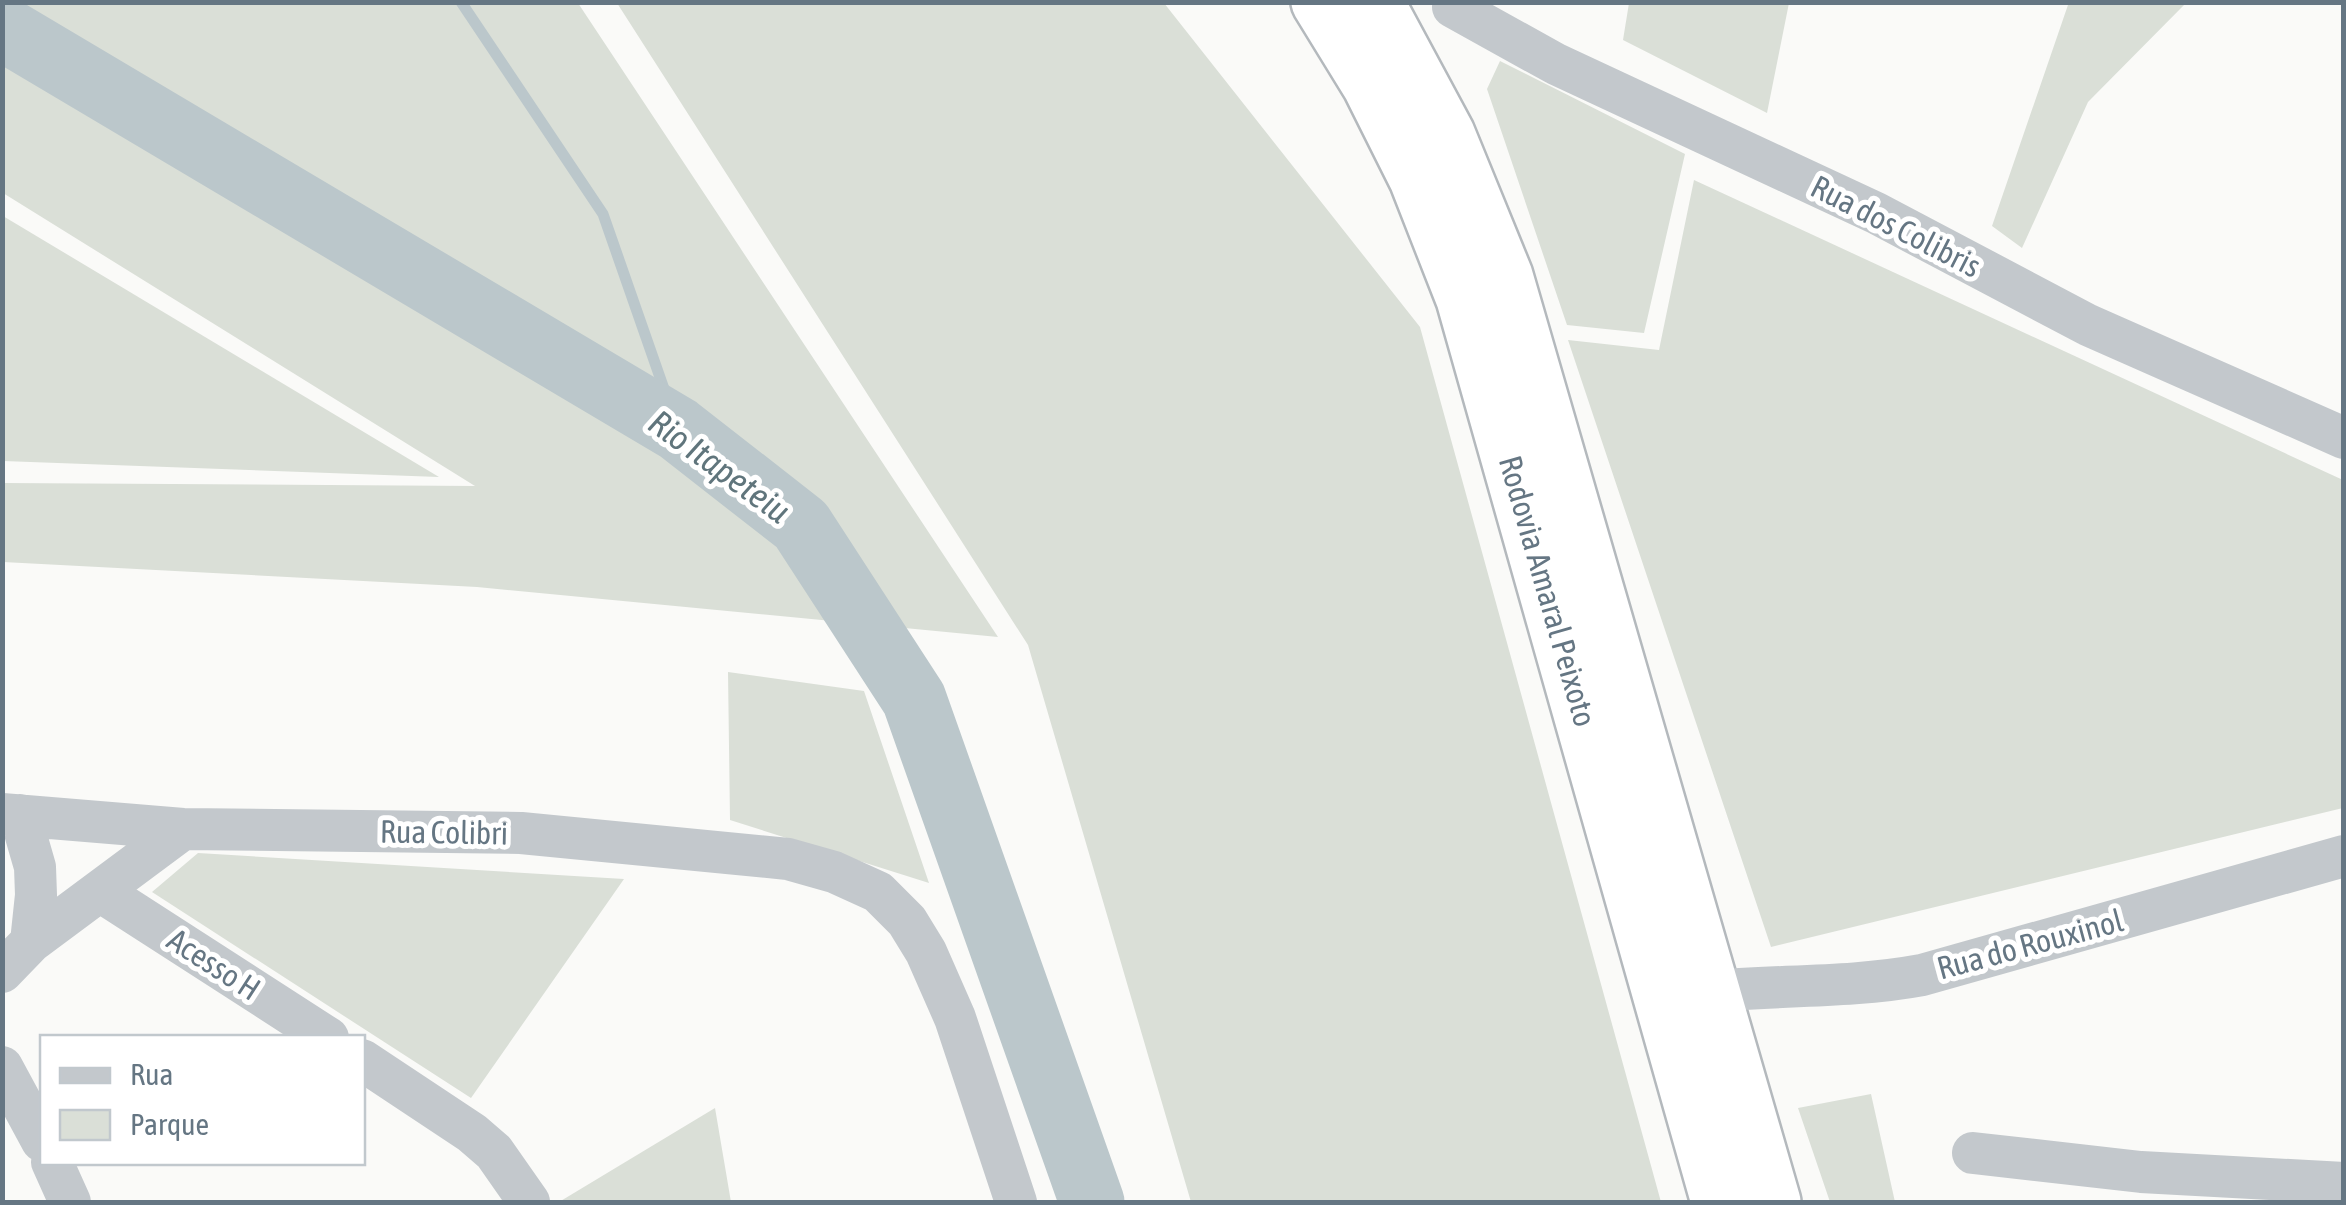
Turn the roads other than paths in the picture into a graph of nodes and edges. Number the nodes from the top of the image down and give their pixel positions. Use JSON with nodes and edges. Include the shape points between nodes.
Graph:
{"nodes":[{"id":1,"x":1319,"y":2,"type":"edge"},
{"id":2,"x":1453,"y":5,"type":"edge"},
{"id":3,"x":1389,"y":24,"type":"edge"},
{"id":4,"x":2344,"y":438,"type":"edge"},
{"id":5,"x":11,"y":814,"type":"edge"},
{"id":6,"x":182,"y":829,"type":"junction"},
{"id":7,"x":2344,"y":856,"type":"edge"},
{"id":8,"x":100,"y":891,"type":"junction"},
{"id":9,"x":17,"y":957,"type":"edge"},
{"id":10,"x":1710,"y":991,"type":"junction"},
{"id":11,"x":323,"y":1035,"type":"edge"},
{"id":12,"x":365,"y":1062,"type":"edge"},
{"id":13,"x":2,"y":1067,"type":"edge"},
{"id":14,"x":40,"y":1137,"type":"edge"},
{"id":15,"x":1973,"y":1153,"type":"dead end"},
{"id":16,"x":53,"y":1165,"type":"edge"},
{"id":17,"x":2344,"y":1183,"type":"edge"},
{"id":18,"x":2138,"y":1187,"type":"edge"},
{"id":19,"x":70,"y":1202,"type":"edge"},
{"id":20,"x":529,"y":1202,"type":"edge"},
{"id":21,"x":1016,"y":1202,"type":"edge"},
{"id":22,"x":1719,"y":1202,"type":"edge"},
{"id":23,"x":1774,"y":1202,"type":"edge"}],
"edges":[{"from":1,"to":22,"type":"highway","name":"Rodovia Amaral Peixoto","via":[[1417,179],[1464,299]]},
{"from":2,"to":3,"type":"street"},
{"from":2,"to":4,"type":"street","name":"Rua dos Colibris","via":[[1556,64],[1876,213],[2088,325]]},
{"from":3,"to":10,"type":"highway","name":"Rodovia Amaral Peixoto","via":[[1447,134],[1504,276]]},
{"from":5,"to":6,"type":"street","name":"Rua Colibri"},
{"from":5,"to":9,"type":"street","via":[[35,868],[36,895]]},
{"from":6,"to":8,"type":"street"},
{"from":6,"to":21,"type":"street","name":"Rua Colibri","via":[[521,833],[788,859],[834,872],[878,892],[926,952]]},
{"from":7,"to":10,"type":"street","name":"Rua do Rouxinol","via":[[1922,974],[1872,984]]},
{"from":8,"to":9,"type":"street"},
{"from":8,"to":11,"type":"street","name":"Acesso H"},
{"from":10,"to":23,"type":"highway","name":"Rodovia Amaral Peixoto"},
{"from":12,"to":20,"type":"street","via":[[472,1133]]},
{"from":13,"to":14,"type":"street"},
{"from":15,"to":18,"type":"street"},
{"from":16,"to":19,"type":"street"},
{"from":17,"to":18,"type":"street"}]}
